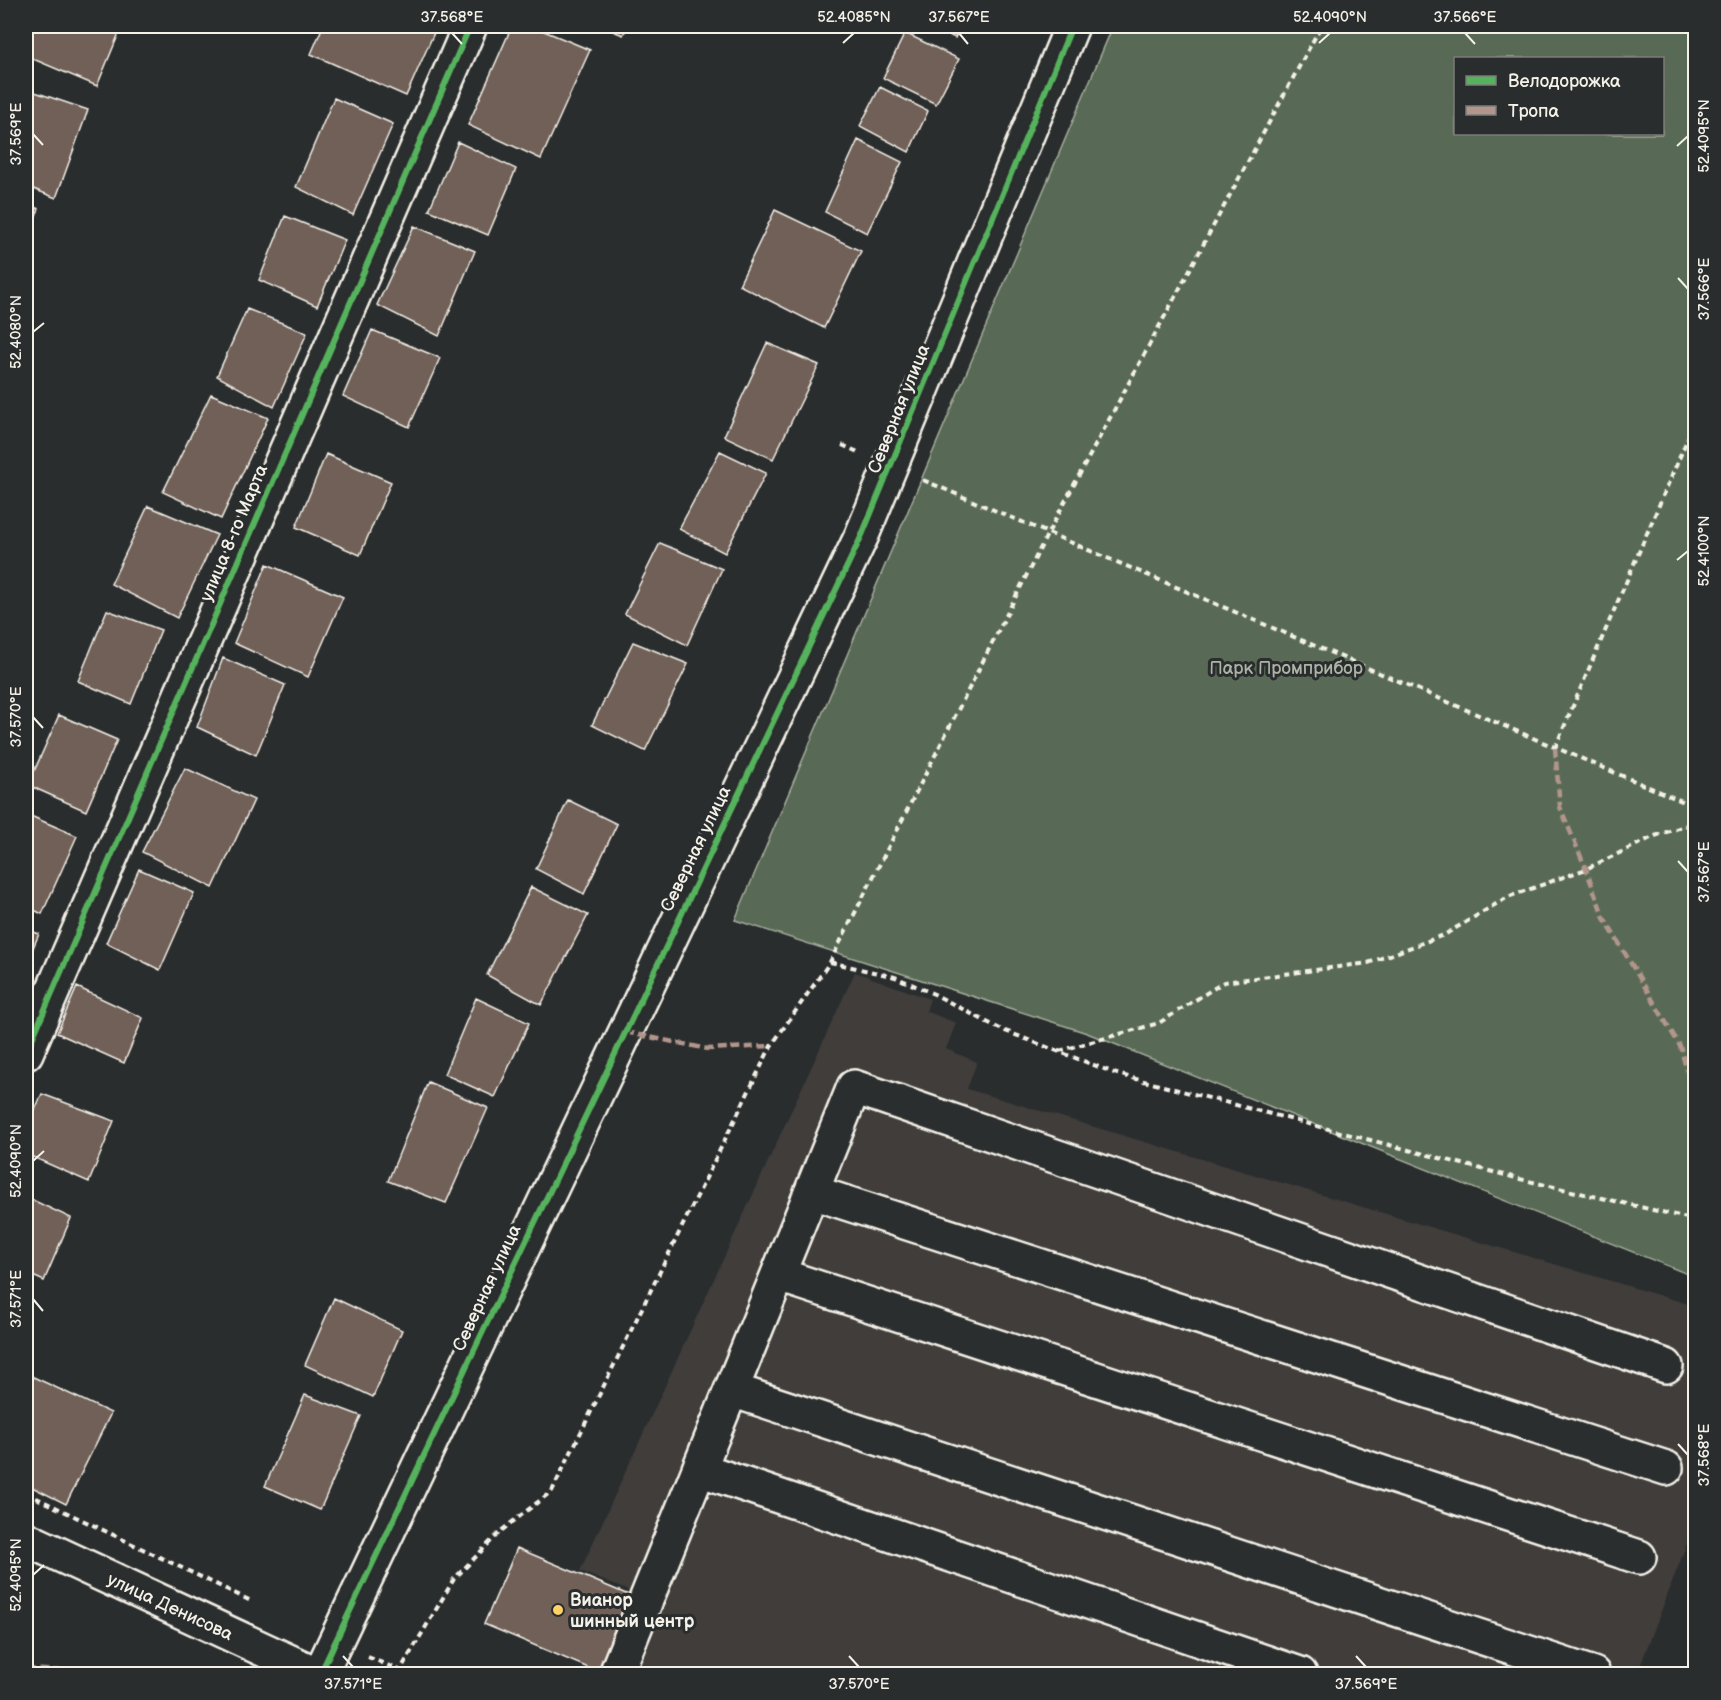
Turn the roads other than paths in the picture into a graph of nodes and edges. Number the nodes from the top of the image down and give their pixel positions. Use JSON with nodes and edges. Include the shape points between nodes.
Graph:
{"nodes":[{"id":1,"x":470,"y":26,"type":"edge"},
{"id":2,"x":1072,"y":26,"type":"edge"},
{"id":3,"x":26,"y":1053,"type":"edge"},
{"id":4,"x":812,"y":1192,"type":"junction"},
{"id":5,"x":779,"y":1275,"type":"junction"},
{"id":6,"x":1666,"y":1366,"type":"dead end"},
{"id":7,"x":732,"y":1390,"type":"junction"},
{"id":8,"x":1666,"y":1468,"type":"dead end"},
{"id":9,"x":699,"y":1469,"type":"junction"},
{"id":10,"x":26,"y":1539,"type":"edge"},
{"id":11,"x":1639,"y":1557,"type":"dead end"},
{"id":12,"x":318,"y":1674,"type":"edge"},
{"id":13,"x":616,"y":1674,"type":"edge"},
{"id":14,"x":1300,"y":1674,"type":"edge"},
{"id":15,"x":1593,"y":1674,"type":"edge"}],
"edges":[{"from":1,"to":3,"type":"street","name":"улица 8-го Марта"},
{"from":2,"to":12,"type":"street","name":"Северная улица","via":[[862,535]]},
{"from":4,"to":5,"type":"street"},
{"from":4,"to":6,"type":"street","via":[[854,1087]]},
{"from":4,"to":8,"type":"street"},
{"from":5,"to":7,"type":"street"},
{"from":5,"to":11,"type":"street"},
{"from":7,"to":9,"type":"street"},
{"from":7,"to":15,"type":"street"},
{"from":9,"to":13,"type":"street"},
{"from":9,"to":14,"type":"street"},
{"from":10,"to":12,"type":"street","name":"улица Денисова"}]}
